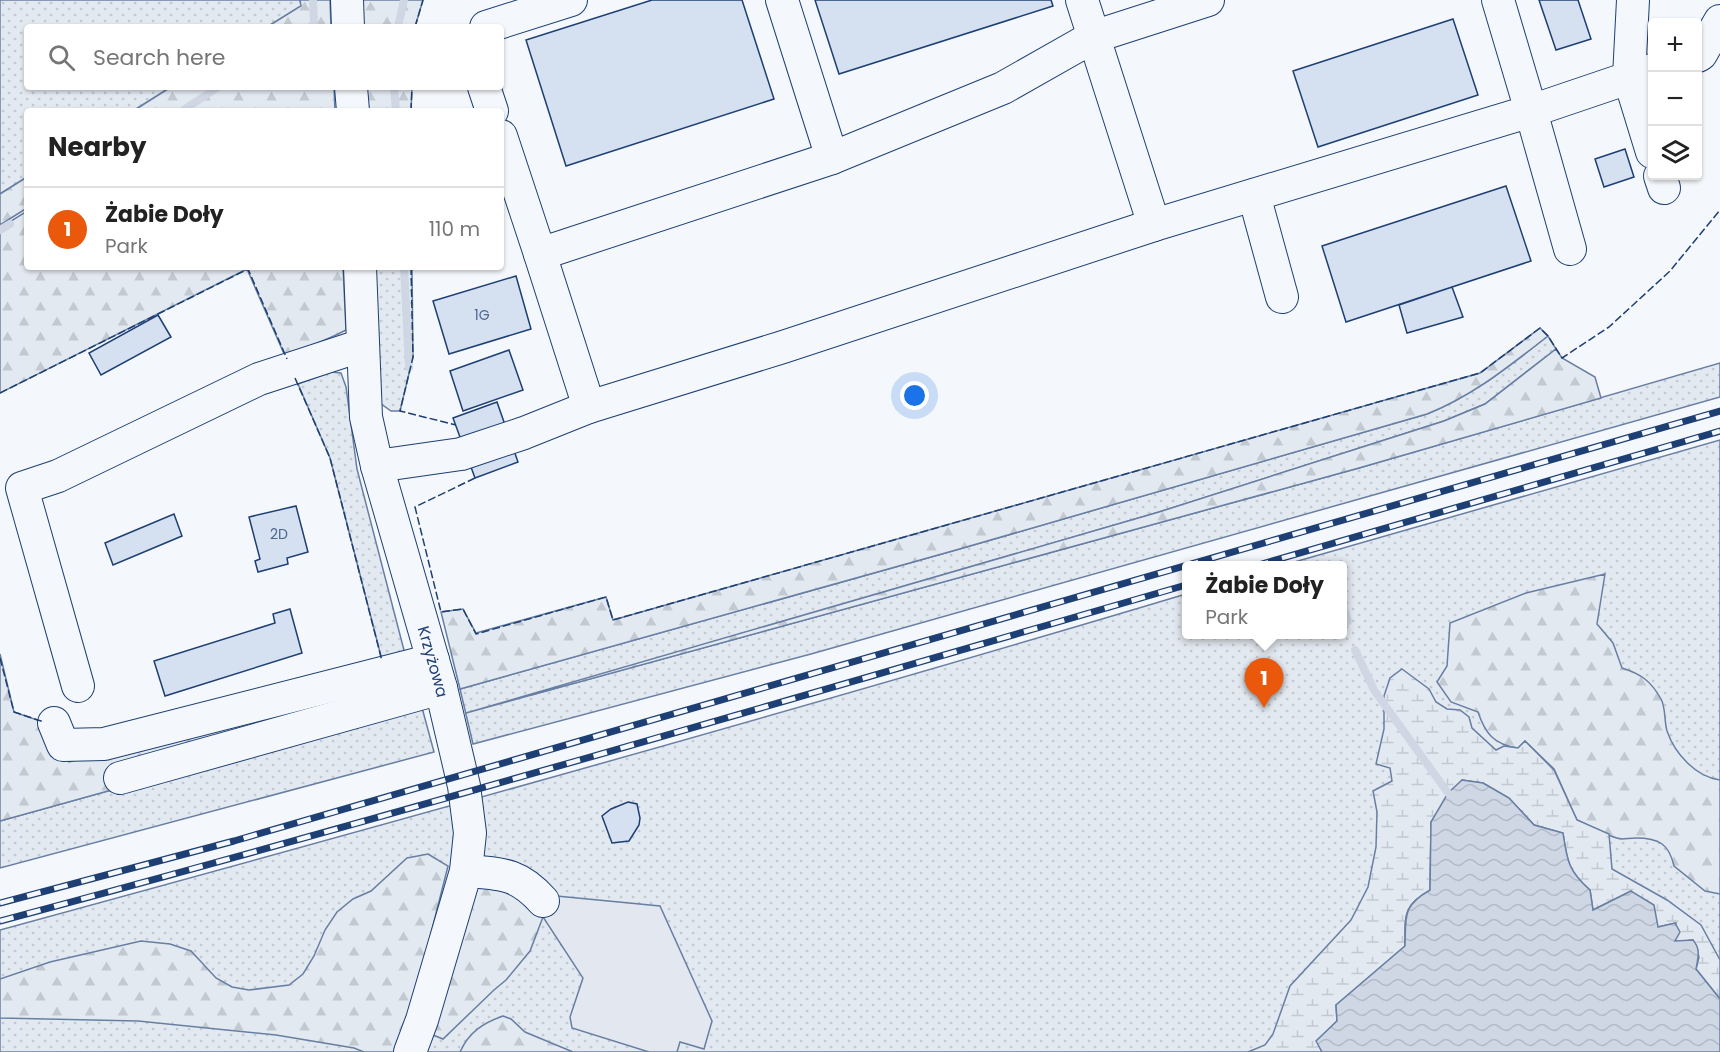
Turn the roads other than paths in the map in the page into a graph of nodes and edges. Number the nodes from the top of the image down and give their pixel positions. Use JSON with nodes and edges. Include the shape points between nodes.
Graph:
{"nodes":[{"id":1,"x":347,"y":0,"type":"edge"},
{"id":2,"x":571,"y":0,"type":"edge"},
{"id":3,"x":782,"y":0,"type":"edge"},
{"id":4,"x":1082,"y":0,"type":"edge"},
{"id":5,"x":1208,"y":0,"type":"edge"},
{"id":6,"x":1498,"y":0,"type":"edge"},
{"id":7,"x":1633,"y":0,"type":"edge"},
{"id":8,"x":1720,"y":21,"type":"edge"},
{"id":9,"x":348,"y":24,"type":"edge"},
{"id":10,"x":495,"y":24,"type":"edge"},
{"id":11,"x":1093,"y":37,"type":"junction"},
{"id":12,"x":1702,"y":52,"type":"edge"},
{"id":13,"x":1641,"y":73,"type":"edge"},
{"id":14,"x":351,"y":90,"type":"edge"},
{"id":15,"x":485,"y":90,"type":"edge"},
{"id":16,"x":353,"y":108,"type":"edge"},
{"id":17,"x":491,"y":108,"type":"edge"},
{"id":18,"x":1531,"y":111,"type":"junction"},
{"id":19,"x":1649,"y":126,"type":"edge"},
{"id":20,"x":504,"y":145,"type":"edge"},
{"id":21,"x":832,"y":158,"type":"junction"},
{"id":22,"x":1254,"y":195,"type":"junction"},
{"id":23,"x":1154,"y":225,"type":"junction"},
{"id":24,"x":1570,"y":249,"type":"dead end"},
{"id":25,"x":540,"y":254,"type":"junction"},
{"id":26,"x":360,"y":270,"type":"edge"},
{"id":27,"x":1282,"y":297,"type":"dead end"},
{"id":28,"x":363,"y":345,"type":"junction"},
{"id":29,"x":589,"y":407,"type":"junction"},
{"id":30,"x":377,"y":466,"type":"junction"},
{"id":31,"x":437,"y":674,"type":"junction"},
{"id":32,"x":78,"y":686,"type":"dead end"},
{"id":33,"x":54,"y":723,"type":"dead end"},
{"id":34,"x":120,"y":778,"type":"dead end"},
{"id":35,"x":466,"y":871,"type":"junction"},
{"id":36,"x":543,"y":901,"type":"dead end"},
{"id":37,"x":410,"y":1052,"type":"edge"}],
"edges":[{"from":1,"to":9,"type":"street"},
{"from":2,"to":10,"type":"street"},
{"from":3,"to":21,"type":"street"},
{"from":4,"to":11,"type":"street"},
{"from":5,"to":11,"type":"street"},
{"from":6,"to":18,"type":"street"},
{"from":7,"to":13,"type":"street"},
{"from":8,"to":12,"type":"street"},
{"from":11,"to":21,"type":"street","via":[[1003,88]]},
{"from":11,"to":23,"type":"street"},
{"from":13,"to":18,"type":"street"},
{"from":13,"to":19,"type":"street"},
{"from":14,"to":16,"type":"street"},
{"from":15,"to":17,"type":"street"},
{"from":18,"to":22,"type":"street"},
{"from":18,"to":24,"type":"street"},
{"from":20,"to":25,"type":"street"},
{"from":21,"to":25,"type":"street"},
{"from":22,"to":23,"type":"street"},
{"from":22,"to":27,"type":"street"},
{"from":23,"to":29,"type":"street","via":[[795,344]]},
{"from":25,"to":29,"type":"street"},
{"from":26,"to":28,"type":"street","name":"Krzyżowa"},
{"from":28,"to":30,"type":"street","name":"Krzyżowa","via":[[366,417]]},
{"from":28,"to":32,"type":"street","via":[[259,379],[58,476],[22,488]]},
{"from":29,"to":30,"type":"street","via":[[461,454]]},
{"from":30,"to":31,"type":"street","name":"Krzyżowa"},
{"from":31,"to":33,"type":"street","via":[[104,744],[63,745]]},
{"from":31,"to":34,"type":"street"},
{"from":31,"to":35,"type":"street","name":"Krzyżowa","via":[[469,812]]},
{"from":35,"to":36,"type":"street","via":[[518,879]]},
{"from":35,"to":37,"type":"street","name":"Krzyżowa"}]}
